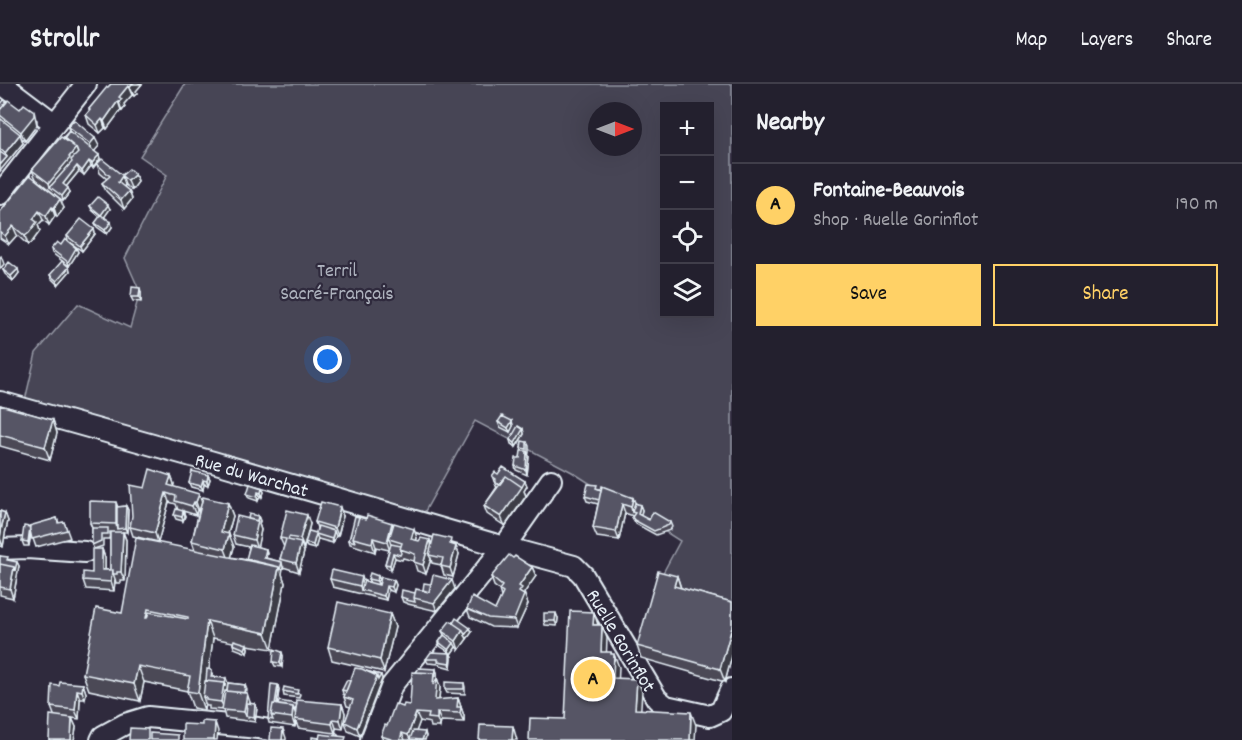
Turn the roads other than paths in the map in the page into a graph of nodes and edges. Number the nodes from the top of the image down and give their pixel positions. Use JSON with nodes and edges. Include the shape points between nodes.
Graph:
{"nodes":[{"id":1,"x":2,"y":84,"type":"edge"},
{"id":2,"x":86,"y":84,"type":"edge"},
{"id":3,"x":56,"y":124,"type":"junction"},
{"id":4,"x":0,"y":194,"type":"edge"},
{"id":5,"x":0,"y":402,"type":"edge"},
{"id":6,"x":551,"y":480,"type":"dead end"},
{"id":7,"x":504,"y":547,"type":"junction"},
{"id":8,"x":0,"y":549,"type":"edge"},
{"id":9,"x":86,"y":552,"type":"dead end"},
{"id":10,"x":731,"y":689,"type":"edge"},
{"id":11,"x":101,"y":740,"type":"edge"},
{"id":12,"x":328,"y":740,"type":"edge"},
{"id":13,"x":371,"y":740,"type":"edge"}],
"edges":[{"from":1,"to":3,"type":"street"},
{"from":2,"to":3,"type":"street"},
{"from":3,"to":4,"type":"street"},
{"from":5,"to":7,"type":"street","name":"Rue du Warchat"},
{"from":6,"to":7,"type":"street"},
{"from":7,"to":10,"type":"street","name":"Ruelle Gorinflot","via":[[574,566],[657,699],[666,706],[710,716],[721,711]]},
{"from":7,"to":13,"type":"street","via":[[392,685]]},
{"from":8,"to":9,"type":"street"},
{"from":11,"to":12,"type":"street","via":[[125,724],[148,717]]}]}
